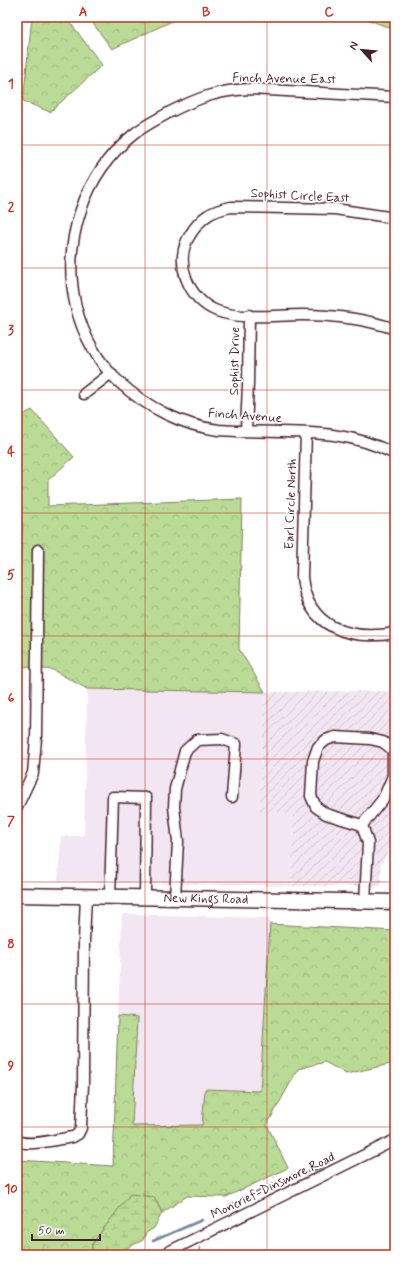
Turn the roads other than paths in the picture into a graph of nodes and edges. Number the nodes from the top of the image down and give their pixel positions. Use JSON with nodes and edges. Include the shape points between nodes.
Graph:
{"nodes":[{"id":1,"x":395,"y":97,"type":"edge"},
{"id":2,"x":154,"y":121,"type":"joint"},
{"id":3,"x":395,"y":218,"type":"edge"},
{"id":4,"x":249,"y":316,"type":"junction"},
{"id":5,"x":395,"y":329,"type":"edge"},
{"id":6,"x":111,"y":373,"type":"junction"},
{"id":7,"x":84,"y":394,"type":"dead end"},
{"id":8,"x":246,"y":430,"type":"junction"},
{"id":9,"x":306,"y":432,"type":"junction"},
{"id":10,"x":395,"y":454,"type":"edge"},
{"id":11,"x":38,"y":550,"type":"dead end"},
{"id":12,"x":395,"y":633,"type":"edge"},
{"id":13,"x":232,"y":797,"type":"dead end"},
{"id":14,"x":17,"y":807,"type":"edge"},
{"id":15,"x":362,"y":825,"type":"junction"},
{"id":16,"x":17,"y":895,"type":"edge"},
{"id":17,"x":86,"y":896,"type":"junction"},
{"id":18,"x":110,"y":896,"type":"junction"},
{"id":19,"x":145,"y":897,"type":"junction"},
{"id":20,"x":175,"y":898,"type":"junction"},
{"id":21,"x":365,"y":902,"type":"junction"},
{"id":22,"x":395,"y":902,"type":"edge"},
{"id":23,"x":395,"y":1140,"type":"edge"},
{"id":24,"x":17,"y":1141,"type":"edge"},
{"id":25,"x":162,"y":1255,"type":"edge"}],
"edges":[{"from":1,"to":2,"type":"street","name":"Finch Avenue East","via":[[258,89],[232,90],[201,98]]},
{"from":2,"to":6,"type":"street","name":"Finch Avenue","via":[[133,135],[101,169],[82,207],[72,241],[72,279],[78,315],[92,346]]},
{"from":3,"to":4,"type":"street","name":"Sophist Circle East","via":[[335,209],[231,206],[206,216],[191,233],[184,250],[184,274],[189,286],[204,304],[215,310]]},
{"from":4,"to":5,"type":"street","via":[[334,317]]},
{"from":4,"to":8,"type":"street","name":"Sophist Drive"},
{"from":6,"to":7,"type":"street"},
{"from":6,"to":8,"type":"street","name":"Finch Avenue","via":[[146,403],[178,419],[219,430]]},
{"from":8,"to":9,"type":"street","name":"Finch Avenue"},
{"from":9,"to":10,"type":"street","name":"Finch Avenue","via":[[351,438]]},
{"from":9,"to":12,"type":"street","name":"Earl Circle North","via":[[302,577],[306,599],[314,612],[335,629],[350,634]]},
{"from":11,"to":14,"type":"street","via":[[34,766]]},
{"from":13,"to":20,"type":"street","via":[[236,744],[222,739],[197,740],[185,751],[175,789],[174,807],[178,841]]},
{"from":15,"to":15,"type":"street","via":[[326,814],[316,807],[311,796],[314,761],[318,747],[326,740],[335,737],[370,739],[383,742],[392,750],[392,776],[383,799]]},
{"from":15,"to":21,"type":"street","via":[[368,843]]},
{"from":16,"to":17,"type":"highway","name":"New Kings Road"},
{"from":17,"to":18,"type":"highway","name":"New Kings Road"},
{"from":17,"to":24,"type":"street","via":[[81,1128],[73,1137],[31,1143]]},
{"from":18,"to":19,"type":"highway","name":"New Kings Road"},
{"from":18,"to":19,"type":"street","via":[[113,797],[146,798]]},
{"from":19,"to":20,"type":"highway","name":"New Kings Road"},
{"from":20,"to":21,"type":"highway","name":"New Kings Road"},
{"from":21,"to":22,"type":"highway","name":"New Kings Road"},
{"from":23,"to":25,"type":"street","name":"Moncrief-Dinsmore Road"}]}
